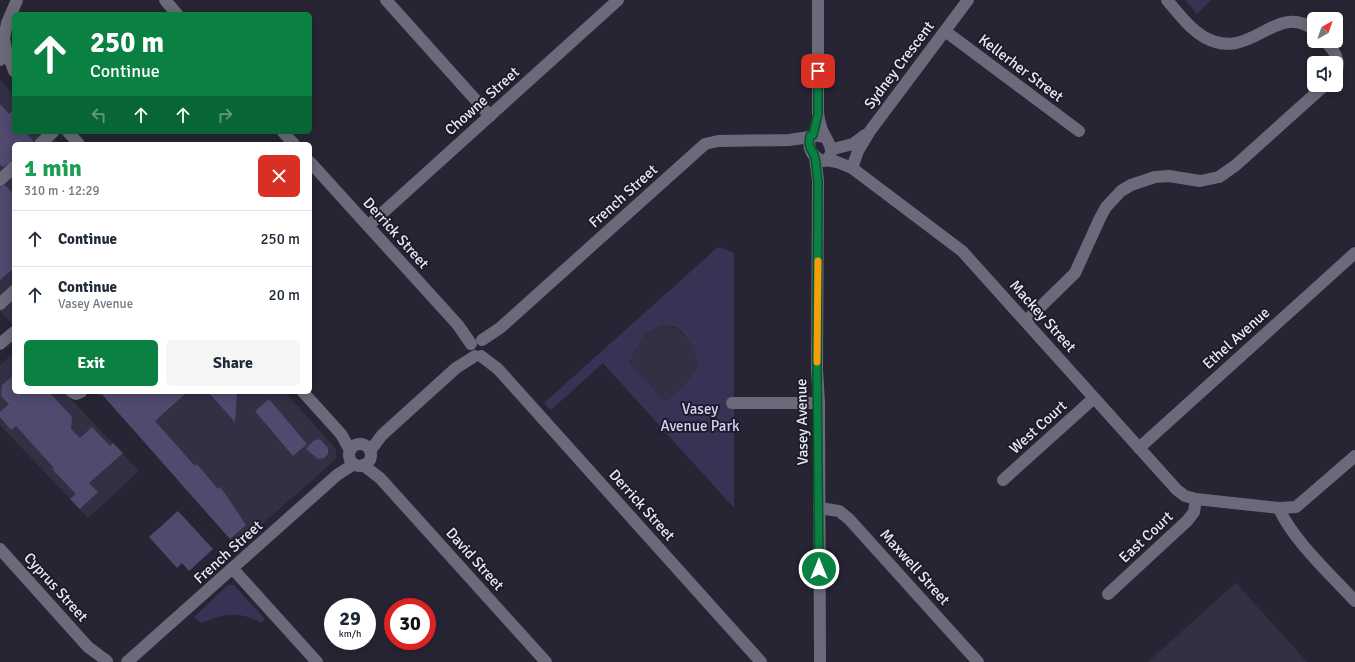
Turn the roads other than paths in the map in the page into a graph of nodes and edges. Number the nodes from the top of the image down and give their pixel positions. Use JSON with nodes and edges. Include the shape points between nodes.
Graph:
{"nodes":[{"id":1,"x":17,"y":0,"type":"edge"},
{"id":2,"x":165,"y":0,"type":"edge"},
{"id":3,"x":386,"y":0,"type":"edge"},
{"id":4,"x":618,"y":0,"type":"edge"},
{"id":5,"x":818,"y":0,"type":"edge"},
{"id":6,"x":968,"y":0,"type":"edge"},
{"id":7,"x":1167,"y":0,"type":"edge"},
{"id":8,"x":175,"y":12,"type":"edge"},
{"id":9,"x":1307,"y":25,"type":"edge"},
{"id":10,"x":945,"y":31,"type":"junction"},
{"id":11,"x":2,"y":45,"type":"edge"},
{"id":12,"x":1331,"y":48,"type":"edge"},
{"id":13,"x":1337,"y":56,"type":"edge"},
{"id":14,"x":12,"y":67,"type":"edge"},
{"id":15,"x":0,"y":68,"type":"edge"},
{"id":16,"x":12,"y":74,"type":"edge"},
{"id":17,"x":1317,"y":92,"type":"edge"},
{"id":18,"x":818,"y":114,"type":"junction"},
{"id":19,"x":490,"y":116,"type":"junction"},
{"id":20,"x":870,"y":131,"type":"junction"},
{"id":21,"x":1079,"y":131,"type":"dead end"},
{"id":22,"x":52,"y":134,"type":"edge"},
{"id":23,"x":70,"y":134,"type":"edge"},
{"id":24,"x":286,"y":134,"type":"edge"},
{"id":25,"x":812,"y":136,"type":"junction"},
{"id":26,"x":789,"y":140,"type":"junction"},
{"id":27,"x":42,"y":142,"type":"edge"},
{"id":28,"x":77,"y":142,"type":"edge"},
{"id":29,"x":292,"y":142,"type":"edge"},
{"id":30,"x":831,"y":143,"type":"junction"},
{"id":31,"x":819,"y":157,"type":"junction"},
{"id":32,"x":312,"y":164,"type":"edge"},
{"id":33,"x":852,"y":168,"type":"junction"},
{"id":34,"x":12,"y":169,"type":"edge"},
{"id":35,"x":0,"y":180,"type":"edge"},
{"id":36,"x":368,"y":226,"type":"junction"},
{"id":37,"x":1355,"y":253,"type":"edge"},
{"id":38,"x":12,"y":293,"type":"edge"},
{"id":39,"x":0,"y":304,"type":"edge"},
{"id":40,"x":1026,"y":321,"type":"junction"},
{"id":41,"x":12,"y":334,"type":"edge"},
{"id":42,"x":0,"y":344,"type":"edge"},
{"id":43,"x":479,"y":347,"type":"junction"},
{"id":44,"x":305,"y":394,"type":"edge"},
{"id":45,"x":1094,"y":398,"type":"junction"},
{"id":46,"x":819,"y":403,"type":"junction"},
{"id":47,"x":732,"y":404,"type":"dead end"},
{"id":48,"x":1139,"y":448,"type":"junction"},
{"id":49,"x":360,"y":454,"type":"junction"},
{"id":50,"x":1355,"y":456,"type":"edge"},
{"id":51,"x":1003,"y":480,"type":"dead end"},
{"id":52,"x":1196,"y":499,"type":"junction"},
{"id":53,"x":819,"y":508,"type":"junction"},
{"id":54,"x":1279,"y":508,"type":"junction"},
{"id":55,"x":0,"y":549,"type":"edge"},
{"id":56,"x":233,"y":569,"type":"junction"},
{"id":57,"x":1108,"y":594,"type":"dead end"},
{"id":58,"x":1355,"y":601,"type":"edge"},
{"id":59,"x":139,"y":652,"type":"junction"},
{"id":60,"x":107,"y":662,"type":"edge"},
{"id":61,"x":127,"y":662,"type":"edge"},
{"id":62,"x":317,"y":662,"type":"edge"},
{"id":63,"x":546,"y":662,"type":"edge"},
{"id":64,"x":761,"y":662,"type":"edge"},
{"id":65,"x":820,"y":662,"type":"edge"},
{"id":66,"x":978,"y":662,"type":"edge"}],
"edges":[{"from":1,"to":11,"type":"street","via":[[7,23]]},
{"from":2,"to":8,"type":"street"},
{"from":3,"to":19,"type":"street"},
{"from":4,"to":19,"type":"street","name":"Chowne Street"},
{"from":5,"to":18,"type":"street"},
{"from":6,"to":10,"type":"street","name":"Sydney Crescent"},
{"from":7,"to":9,"type":"street","via":[[1196,32],[1220,42],[1240,42],[1257,35],[1271,25],[1287,20]]},
{"from":10,"to":20,"type":"street","name":"Sydney Crescent"},
{"from":10,"to":21,"type":"street","name":"Kellerher Street"},
{"from":11,"to":14,"type":"street"},
{"from":12,"to":13,"type":"street"},
{"from":15,"to":16,"type":"street"},
{"from":17,"to":40,"type":"street","via":[[1236,165],[1219,177],[1200,181],[1169,176],[1155,177],[1130,185],[1121,191],[1106,207],[1076,273]]},
{"from":18,"to":25,"type":"street"},
{"from":18,"to":30,"type":"street"},
{"from":19,"to":36,"type":"street","name":"Chowne Street"},
{"from":20,"to":30,"type":"street","name":"Sydney Crescent","via":[[853,144]]},
{"from":20,"to":33,"type":"street","name":"Sydney Crescent","via":[[858,151]]},
{"from":22,"to":27,"type":"street"},
{"from":23,"to":28,"type":"street"},
{"from":24,"to":29,"type":"street"},
{"from":25,"to":26,"type":"street","name":"French Street"},
{"from":25,"to":30,"type":"street"},
{"from":25,"to":31,"type":"street"},
{"from":26,"to":31,"type":"street","name":"French Street"},
{"from":26,"to":43,"type":"street","name":"French Street","via":[[718,140],[705,144]]},
{"from":30,"to":31,"type":"street","via":[[831,153]]},
{"from":30,"to":33,"type":"street","name":"Mackey Street"},
{"from":31,"to":33,"type":"street","name":"Mackey Street"},
{"from":31,"to":46,"type":"street","name":"Vasey Avenue"},
{"from":32,"to":36,"type":"street","name":"Derrick Street"},
{"from":33,"to":40,"type":"street","name":"Mackey Street","via":[[962,252]]},
{"from":34,"to":35,"type":"street"},
{"from":36,"to":43,"type":"street","name":"Derrick Street"},
{"from":37,"to":48,"type":"street","name":"Ethel Avenue"},
{"from":38,"to":39,"type":"street"},
{"from":40,"to":45,"type":"street","name":"Mackey Street"},
{"from":41,"to":42,"type":"street"},
{"from":43,"to":49,"type":"street","name":"French Street"},
{"from":43,"to":64,"type":"street","name":"Derrick Street"},
{"from":44,"to":49,"type":"street","name":"David Street"},
{"from":45,"to":48,"type":"street","name":"Mackey Street"},
{"from":45,"to":51,"type":"street","name":"West Court"},
{"from":46,"to":47,"type":"street"},
{"from":46,"to":53,"type":"street","name":"Vasey Avenue"},
{"from":48,"to":52,"type":"street","name":"Mackey Street","via":[[1177,490],[1188,498]]},
{"from":49,"to":56,"type":"street","name":"French Street"},
{"from":49,"to":63,"type":"street","name":"David Street"},
{"from":50,"to":54,"type":"street","name":"Mackey Street","via":[[1300,504],[1291,508]]},
{"from":52,"to":54,"type":"street","name":"Mackey Street"},
{"from":52,"to":57,"type":"street","name":"East Court","via":[[1194,512],[1187,521]]},
{"from":53,"to":65,"type":"street","name":"Vasey Avenue"},
{"from":53,"to":66,"type":"street","name":"Maxwell Street","via":[[839,511],[849,519]]},
{"from":54,"to":58,"type":"street","via":[[1293,532]]},
{"from":55,"to":60,"type":"street","name":"Cyprus Street","via":[[88,647]]},
{"from":56,"to":59,"type":"street","name":"French Street"},
{"from":56,"to":62,"type":"street"},
{"from":59,"to":60,"type":"street","name":"French Street"},
{"from":59,"to":61,"type":"street","name":"French Street"}]}
